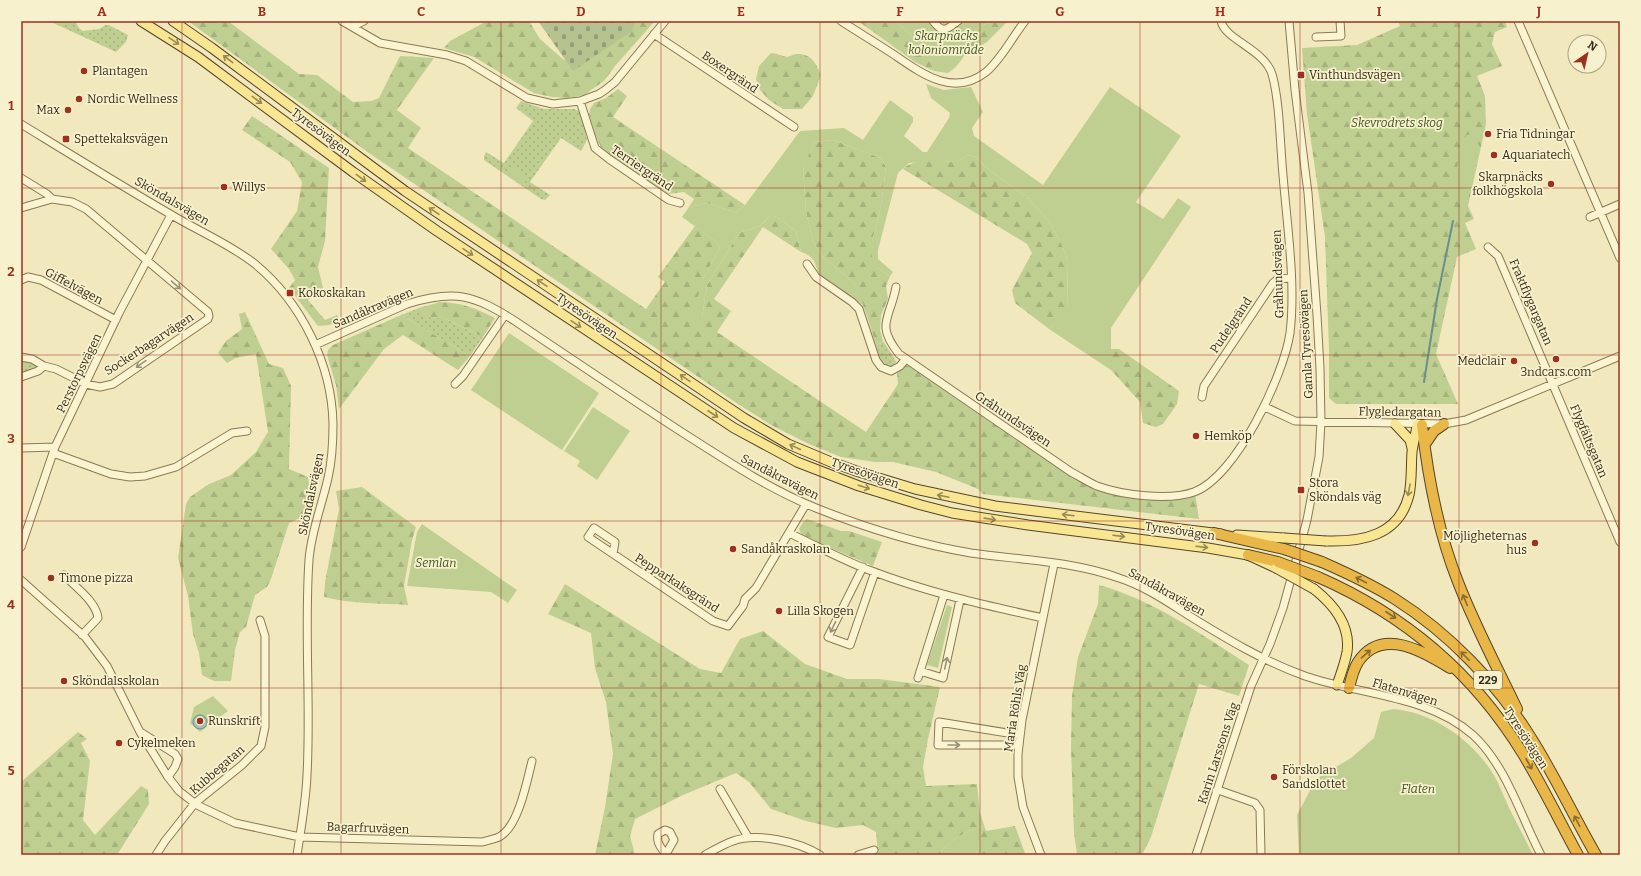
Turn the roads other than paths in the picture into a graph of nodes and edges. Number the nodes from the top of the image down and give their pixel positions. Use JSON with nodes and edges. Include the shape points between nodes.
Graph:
{"nodes":[{"id":1,"x":141,"y":21,"type":"edge"},
{"id":2,"x":173,"y":21,"type":"edge"},
{"id":3,"x":342,"y":21,"type":"edge"},
{"id":4,"x":364,"y":21,"type":"edge"},
{"id":5,"x":665,"y":21,"type":"edge"},
{"id":6,"x":841,"y":21,"type":"edge"},
{"id":7,"x":933,"y":21,"type":"edge"},
{"id":8,"x":958,"y":21,"type":"edge"},
{"id":9,"x":1025,"y":21,"type":"edge"},
{"id":10,"x":1221,"y":21,"type":"edge"},
{"id":11,"x":1289,"y":21,"type":"edge"},
{"id":12,"x":1340,"y":21,"type":"edge"},
{"id":13,"x":1518,"y":21,"type":"edge"},
{"id":14,"x":353,"y":26,"type":"junction"},
{"id":15,"x":654,"y":34,"type":"junction"},
{"id":16,"x":1316,"y":37,"type":"dead end"},
{"id":17,"x":580,"y":101,"type":"junction"},
{"id":18,"x":21,"y":124,"type":"edge"},
{"id":19,"x":794,"y":127,"type":"dead end"},
{"id":20,"x":21,"y":178,"type":"edge"},
{"id":21,"x":52,"y":199,"type":"junction"},
{"id":22,"x":680,"y":202,"type":"dead end"},
{"id":23,"x":1620,"y":204,"type":"edge"},
{"id":24,"x":21,"y":208,"type":"edge"},
{"id":25,"x":1601,"y":212,"type":"junction"},
{"id":26,"x":171,"y":215,"type":"junction"},
{"id":27,"x":1590,"y":217,"type":"dead end"},
{"id":28,"x":1488,"y":247,"type":"dead end"},
{"id":29,"x":1620,"y":258,"type":"edge"},
{"id":30,"x":147,"y":259,"type":"junction"},
{"id":31,"x":807,"y":264,"type":"dead end"},
{"id":32,"x":1290,"y":278,"type":"junction"},
{"id":33,"x":21,"y":280,"type":"edge"},
{"id":34,"x":896,"y":288,"type":"dead end"},
{"id":35,"x":504,"y":315,"type":"junction"},
{"id":36,"x":116,"y":320,"type":"junction"},
{"id":37,"x":315,"y":345,"type":"junction"},
{"id":38,"x":1620,"y":356,"type":"edge"},
{"id":39,"x":21,"y":357,"type":"edge"},
{"id":40,"x":905,"y":360,"type":"junction"},
{"id":41,"x":44,"y":366,"type":"junction"},
{"id":42,"x":1548,"y":370,"type":"joint"},
{"id":43,"x":21,"y":377,"type":"edge"},
{"id":44,"x":86,"y":384,"type":"junction"},
{"id":45,"x":455,"y":384,"type":"dead end"},
{"id":46,"x":1554,"y":384,"type":"junction"},
{"id":47,"x":1202,"y":397,"type":"dead end"},
{"id":48,"x":1265,"y":407,"type":"junction"},
{"id":49,"x":1321,"y":422,"type":"junction"},
{"id":50,"x":1395,"y":424,"type":"junction"},
{"id":51,"x":1444,"y":424,"type":"junction"},
{"id":52,"x":1420,"y":425,"type":"junction"},
{"id":53,"x":247,"y":430,"type":"dead end"},
{"id":54,"x":1425,"y":444,"type":"junction"},
{"id":55,"x":21,"y":448,"type":"edge"},
{"id":56,"x":54,"y":450,"type":"junction"},
{"id":57,"x":1412,"y":451,"type":"junction"},
{"id":58,"x":806,"y":504,"type":"junction"},
{"id":59,"x":21,"y":525,"type":"edge"},
{"id":60,"x":29,"y":525,"type":"junction"},
{"id":61,"x":788,"y":533,"type":"junction"},
{"id":62,"x":1214,"y":534,"type":"joint"},
{"id":63,"x":1620,"y":542,"type":"edge"},
{"id":64,"x":1284,"y":543,"type":"junction"},
{"id":65,"x":21,"y":547,"type":"edge"},
{"id":66,"x":613,"y":554,"type":"dead end"},
{"id":67,"x":1248,"y":555,"type":"joint"},
{"id":68,"x":1054,"y":564,"type":"junction"},
{"id":69,"x":1277,"y":565,"type":"junction"},
{"id":70,"x":863,"y":567,"type":"junction"},
{"id":71,"x":875,"y":572,"type":"junction"},
{"id":72,"x":64,"y":575,"type":"dead end"},
{"id":73,"x":21,"y":580,"type":"edge"},
{"id":74,"x":944,"y":595,"type":"junction"},
{"id":75,"x":960,"y":600,"type":"junction"},
{"id":76,"x":1043,"y":618,"type":"junction"},
{"id":77,"x":260,"y":620,"type":"dead end"},
{"id":78,"x":82,"y":635,"type":"junction"},
{"id":79,"x":1263,"y":658,"type":"junction"},
{"id":80,"x":920,"y":671,"type":"junction"},
{"id":81,"x":918,"y":678,"type":"dead end"},
{"id":82,"x":1466,"y":678,"type":"junction"},
{"id":83,"x":1337,"y":685,"type":"junction"},
{"id":84,"x":1349,"y":688,"type":"junction"},
{"id":85,"x":140,"y":732,"type":"junction"},
{"id":86,"x":1020,"y":735,"type":"junction"},
{"id":87,"x":1531,"y":738,"type":"junction"},
{"id":88,"x":1019,"y":745,"type":"junction"},
{"id":89,"x":532,"y":761,"type":"dead end"},
{"id":90,"x":168,"y":777,"type":"junction"},
{"id":91,"x":720,"y":789,"type":"dead end"},
{"id":92,"x":1216,"y":791,"type":"junction"},
{"id":93,"x":195,"y":803,"type":"junction"},
{"id":94,"x":300,"y":837,"type":"junction"},
{"id":95,"x":748,"y":837,"type":"junction"},
{"id":96,"x":874,"y":850,"type":"dead end"},
{"id":97,"x":156,"y":855,"type":"edge"},
{"id":98,"x":298,"y":855,"type":"edge"},
{"id":99,"x":705,"y":855,"type":"edge"},
{"id":100,"x":820,"y":855,"type":"edge"},
{"id":101,"x":858,"y":855,"type":"edge"},
{"id":102,"x":1041,"y":855,"type":"edge"},
{"id":103,"x":1196,"y":855,"type":"edge"},
{"id":104,"x":1261,"y":855,"type":"edge"},
{"id":105,"x":1541,"y":855,"type":"edge"},
{"id":106,"x":1578,"y":855,"type":"edge"},
{"id":107,"x":1596,"y":855,"type":"edge"}],
"edges":[{"from":1,"to":67,"type":"main road","name":"Tyresövägen","number":"229","one_way":true,"via":[[203,61],[437,231],[734,428],[797,462],[859,486],[952,513]]},
{"from":62,"to":2,"type":"main road","name":"Tyresövägen","number":"229","one_way":true,"via":[[995,506],[942,496],[858,472],[788,444],[744,418],[405,191]]},
{"from":3,"to":14,"type":"street"},
{"from":4,"to":14,"type":"street"},
{"from":5,"to":15,"type":"street"},
{"from":6,"to":9,"type":"street","via":[[926,77],[950,83],[961,83],[987,72]]},
{"from":7,"to":8,"type":"street","via":[[942,30]]},
{"from":10,"to":32,"type":"street","name":"Gråhundsvägen","via":[[1226,31],[1251,48],[1268,64],[1272,75],[1277,108]]},
{"from":11,"to":49,"type":"street","name":"Gamla Tyresövägen","via":[[1308,193],[1320,368]]},
{"from":12,"to":16,"type":"street","via":[[1342,36]]},
{"from":13,"to":25,"type":"street"},
{"from":14,"to":17,"type":"street","via":[[380,43],[466,61],[527,98],[553,104]]},
{"from":15,"to":17,"type":"street","via":[[615,82],[599,94]]},
{"from":15,"to":19,"type":"street","name":"Boxergränd"},
{"from":17,"to":22,"type":"street","name":"Terriergränd","via":[[595,148],[669,200]]},
{"from":18,"to":26,"type":"street","name":"Sköndalsvägen"},
{"from":20,"to":21,"type":"street"},
{"from":21,"to":24,"type":"street"},
{"from":21,"to":30,"type":"street","via":[[72,202],[86,209]]},
{"from":23,"to":25,"type":"street"},
{"from":25,"to":27,"type":"street"},
{"from":25,"to":29,"type":"street"},
{"from":26,"to":30,"type":"street","name":"Perstorpsvägen"},
{"from":26,"to":37,"type":"street","name":"Sköndalsvägen","via":[[222,243],[270,278],[305,324]]},
{"from":28,"to":42,"type":"street","name":"Fraktflygargatan","via":[[1498,256]]},
{"from":30,"to":36,"type":"street","name":"Perstorpsvägen"},
{"from":30,"to":44,"type":"street","name":"Sockerbagarvägen","one_way":true,"via":[[208,312],[208,319],[113,384],[100,387]]},
{"from":31,"to":40,"type":"street","via":[[816,277],[860,309],[876,360],[881,366],[891,371]]},
{"from":32,"to":47,"type":"street","name":"Pudelgränd","via":[[1278,279],[1273,283],[1204,386]]},
{"from":32,"to":48,"type":"street","name":"Gråhundsvägen","via":[[1290,334],[1281,368]]},
{"from":33,"to":36,"type":"street","name":"Giffelvägen","via":[[28,277],[41,280]]},
{"from":34,"to":40,"type":"street","name":"Gråhundsvägen","via":[[887,314],[886,334]]},
{"from":35,"to":37,"type":"street","name":"Sandåkravägen","via":[[475,299],[439,296],[407,304]]},
{"from":35,"to":45,"type":"street"},
{"from":35,"to":58,"type":"street","name":"Sandåkravägen","via":[[744,472]]},
{"from":36,"to":44,"type":"street","name":"Perstorpsvägen"},
{"from":37,"to":94,"type":"street","name":"Sköndalsvägen","via":[[327,379],[333,424],[328,477],[309,561],[307,775]]},
{"from":38,"to":46,"type":"street","name":"Flygledargatan"},
{"from":39,"to":41,"type":"street"},
{"from":40,"to":48,"type":"street","name":"Gråhundsvägen","via":[[1071,472],[1096,485],[1144,495],[1179,495],[1195,492],[1207,485],[1236,454]]},
{"from":41,"to":43,"type":"street"},
{"from":41,"to":44,"type":"street"},
{"from":42,"to":46,"type":"street","name":"Flygfältsgatan"},
{"from":44,"to":56,"type":"street","name":"Perstorpsvägen"},
{"from":46,"to":51,"type":"street","name":"Flygledargatan","via":[[1466,420]]},
{"from":46,"to":63,"type":"street","name":"Flygfältsgatan"},
{"from":48,"to":49,"type":"street","name":"Flygledargatan","via":[[1295,421]]},
{"from":49,"to":50,"type":"street","name":"Flygledargatan"},
{"from":49,"to":79,"type":"street","name":"Gamla Tyresövägen","via":[[1319,457],[1307,520],[1283,608]]},
{"from":50,"to":52,"type":"street","name":"Flygledargatan"},
{"from":50,"to":57,"type":"main road","via":[[1410,440]]},
{"from":51,"to":52,"type":"street","name":"Flygledargatan"},
{"from":51,"to":54,"type":"highway","via":[[1434,431]]},
{"from":52,"to":54,"type":"highway"},
{"from":52,"to":57,"type":"main road"},
{"from":53,"to":56,"type":"street","via":[[232,433],[176,467],[145,476],[111,474]]},
{"from":87,"to":54,"type":"highway","one_way":true,"via":[[1467,604],[1449,559],[1435,505]]},
{"from":55,"to":56,"type":"street"},
{"from":56,"to":60,"type":"street","name":"Perstorpsvägen"},
{"from":57,"to":64,"type":"main road","one_way":true,"bridge":true,"via":[[1409,494],[1404,509],[1393,523],[1381,532],[1353,541]]},
{"from":58,"to":61,"type":"street","name":"Pepparkaksgränd"},
{"from":58,"to":68,"type":"street","name":"Sandåkravägen","via":[[897,536],[969,552]]},
{"from":59,"to":60,"type":"street"},
{"from":60,"to":65,"type":"street","name":"Perstorpsvägen"},
{"from":61,"to":66,"type":"street","name":"Pepparkaksgränd","via":[[756,588],[745,599],[743,606],[728,626],[713,621]]},
{"from":61,"to":70,"type":"street"},
{"from":62,"to":64,"type":"highway","name":"Tyresövägen","number":"229"},
{"from":87,"to":64,"type":"highway","name":"Tyresövägen","number":"229","one_way":true,"bridge":true,"via":[[1490,683],[1431,625],[1360,579]]},
{"from":67,"to":69,"type":"highway","name":"Tyresövägen","number":"229"},
{"from":68,"to":76,"type":"street","name":"Maria Röhls Väg"},
{"from":68,"to":79,"type":"street","name":"Sandåkravägen","via":[[1082,568],[1130,582]]},
{"from":69,"to":82,"type":"highway","name":"Tyresövägen","number":"229","one_way":true,"bridge":true,"via":[[1318,577],[1358,595],[1395,618],[1441,653]]},
{"from":69,"to":83,"type":"main road","bridge":true,"via":[[1314,589],[1333,606],[1342,622],[1347,650]]},
{"from":70,"to":71,"type":"street"},
{"from":70,"to":71,"type":"street","one_way":true,"via":[[828,637],[850,645]]},
{"from":71,"to":74,"type":"street"},
{"from":72,"to":78,"type":"street","via":[[97,613],[98,618]]},
{"from":73,"to":78,"type":"street","name":"Bagarfruvägen"},
{"from":74,"to":75,"type":"street"},
{"from":74,"to":80,"type":"street"},
{"from":75,"to":76,"type":"street"},
{"from":80,"to":75,"type":"street","one_way":true,"via":[[944,678]]},
{"from":76,"to":86,"type":"street","name":"Maria Röhls Väg"},
{"from":77,"to":93,"type":"street","name":"Kubbegatan","via":[[265,636],[265,727],[261,746]]},
{"from":78,"to":85,"type":"street","name":"Bagarfruvägen","via":[[107,666]]},
{"from":79,"to":83,"type":"street","name":"Flatenvägen","via":[[1307,677]]},
{"from":79,"to":92,"type":"street","name":"Karin Larssons Väg"},
{"from":80,"to":81,"type":"street"},
{"from":84,"to":82,"type":"highway","one_way":true,"via":[[1354,670],[1362,657],[1370,650],[1388,644],[1417,649]]},
{"from":82,"to":106,"type":"highway","name":"Tyresövägen","number":"229","one_way":true,"via":[[1496,714],[1523,754]]},
{"from":83,"to":84,"type":"street","name":"Flatenvägen"},
{"from":84,"to":105,"type":"street","name":"Flatenvägen","via":[[1433,711],[1473,736],[1499,768]]},
{"from":85,"to":90,"type":"street","name":"Bagarfruvägen"},
{"from":85,"to":90,"type":"street","via":[[176,754],[178,759]]},
{"from":86,"to":88,"type":"street","name":"Maria Röhls Väg"},
{"from":86,"to":88,"type":"street","one_way":true,"via":[[939,722],[938,745]]},
{"from":107,"to":87,"type":"highway","name":"Tyresövägen","number":"229","one_way":true},
{"from":88,"to":102,"type":"street","name":"Maria Röhls Väg","via":[[1018,777],[1023,807]]},
{"from":89,"to":94,"type":"street","name":"Bagarfruvägen","via":[[520,806],[514,820],[502,836],[482,842]]},
{"from":90,"to":93,"type":"street","name":"Bagarfruvägen","via":[[179,791]]},
{"from":91,"to":95,"type":"street"},
{"from":92,"to":103,"type":"street","name":"Karin Larssons Väg"},
{"from":92,"to":104,"type":"street","via":[[1256,803],[1260,810]]},
{"from":93,"to":94,"type":"street","name":"Bagarfruvägen","via":[[236,823]]},
{"from":93,"to":97,"type":"street","name":"Kubbegatan"},
{"from":94,"to":98,"type":"street","name":"Sköndalsvägen"},
{"from":95,"to":99,"type":"street","via":[[733,841]]},
{"from":95,"to":100,"type":"street","via":[[795,844]]},
{"from":96,"to":101,"type":"street"}]}
